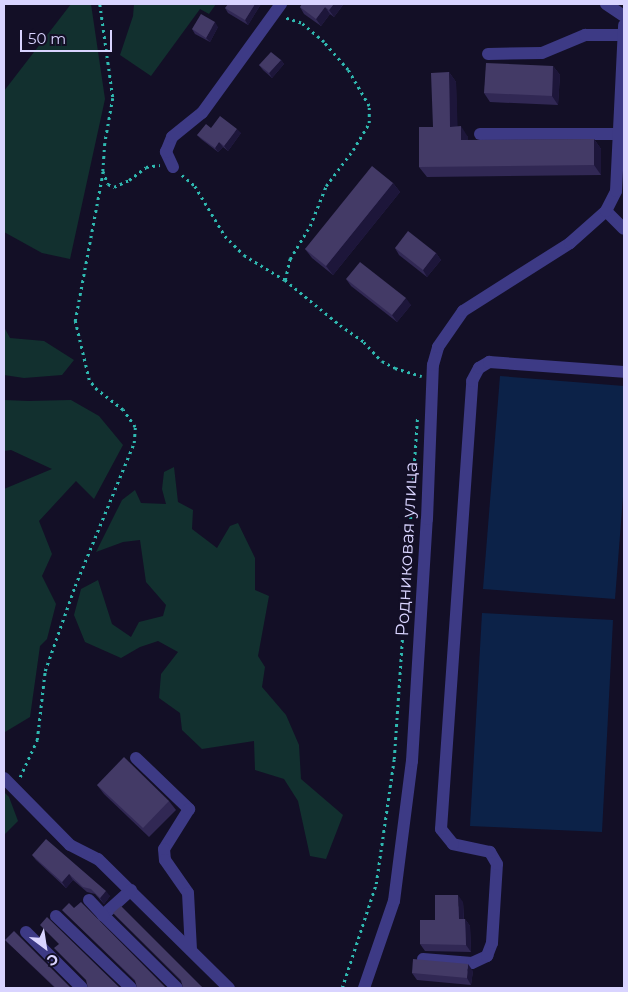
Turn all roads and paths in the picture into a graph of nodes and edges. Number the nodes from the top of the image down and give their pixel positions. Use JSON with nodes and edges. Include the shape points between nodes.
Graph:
{"nodes":[{"id":1,"x":100,"y":4,"type":"edge"},
{"id":2,"x":606,"y":4,"type":"edge"},
{"id":3,"x":278,"y":9,"type":"edge"},
{"id":4,"x":624,"y":16,"type":"edge"},
{"id":5,"x":624,"y":25,"type":"edge"},
{"id":6,"x":624,"y":35,"type":"edge"},
{"id":7,"x":488,"y":54,"type":"dead end"},
{"id":8,"x":480,"y":134,"type":"dead end"},
{"id":9,"x":618,"y":134,"type":"junction"},
{"id":10,"x":173,"y":168,"type":"junction"},
{"id":11,"x":103,"y":171,"type":"junction"},
{"id":12,"x":606,"y":211,"type":"junction"},
{"id":13,"x":624,"y":229,"type":"edge"},
{"id":14,"x":285,"y":280,"type":"junction"},
{"id":15,"x":624,"y":372,"type":"edge"},
{"id":16,"x":433,"y":380,"type":"junction"},
{"id":17,"x":418,"y":417,"type":"dead end"},
{"id":18,"x":136,"y":758,"type":"dead end"},
{"id":19,"x":4,"y":778,"type":"edge"},
{"id":20,"x":15,"y":788,"type":"junction"},
{"id":21,"x":131,"y":890,"type":"junction"},
{"id":22,"x":89,"y":900,"type":"dead end"},
{"id":23,"x":103,"y":915,"type":"junction"},
{"id":24,"x":56,"y":916,"type":"dead end"},
{"id":25,"x":26,"y":932,"type":"dead end"},
{"id":26,"x":191,"y":950,"type":"junction"},
{"id":27,"x":423,"y":959,"type":"edge"},
{"id":28,"x":82,"y":988,"type":"edge"},
{"id":29,"x":131,"y":988,"type":"edge"},
{"id":30,"x":178,"y":988,"type":"edge"},
{"id":31,"x":229,"y":988,"type":"edge"},
{"id":32,"x":342,"y":988,"type":"edge"},
{"id":33,"x":364,"y":988,"type":"edge"}],
"edges":[{"from":1,"to":11,"type":"path","via":[[113,98],[104,144]]},
{"from":2,"to":4,"type":"street"},
{"from":3,"to":10,"type":"street","via":[[202,114],[172,137],[166,152]]},
{"from":3,"to":14,"type":"path","via":[[324,42],[348,70],[369,106],[369,123],[326,186],[310,226],[290,259]]},
{"from":5,"to":6,"type":"street"},
{"from":6,"to":7,"type":"street","via":[[585,35],[542,53]]},
{"from":6,"to":9,"type":"street"},
{"from":8,"to":9,"type":"street"},
{"from":9,"to":12,"type":"street","name":"Родниковая улица","via":[[616,191]]},
{"from":10,"to":11,"type":"path","via":[[157,164],[146,167],[114,187],[108,184]]},
{"from":10,"to":14,"type":"path","via":[[195,186],[225,236],[244,255]]},
{"from":11,"to":20,"type":"path","via":[[75,321],[89,380],[123,410],[135,427],[134,443],[74,586],[45,671],[37,740]]},
{"from":12,"to":13,"type":"street"},
{"from":12,"to":16,"type":"street","name":"Родниковая улица","via":[[570,243],[463,311],[438,347]]},
{"from":14,"to":16,"type":"path","via":[[364,342],[382,361]]},
{"from":15,"to":27,"type":"street","via":[[488,362],[479,368],[472,382],[441,829],[453,844],[490,852],[497,864],[492,943],[487,956],[472,963]]},
{"from":16,"to":33,"type":"street","name":"Родниковая улица","via":[[412,761],[394,901]]},
{"from":17,"to":32,"type":"path","via":[[393,769],[376,884]]},
{"from":18,"to":26,"type":"street","via":[[189,809],[164,848],[165,860],[188,893]]},
{"from":19,"to":20,"type":"street"},
{"from":20,"to":21,"type":"street","via":[[70,845],[98,859]]},
{"from":21,"to":23,"type":"street"},
{"from":21,"to":26,"type":"street"},
{"from":22,"to":23,"type":"street"},
{"from":23,"to":30,"type":"street"},
{"from":24,"to":29,"type":"street"},
{"from":25,"to":28,"type":"street"},
{"from":26,"to":31,"type":"street"}]}
